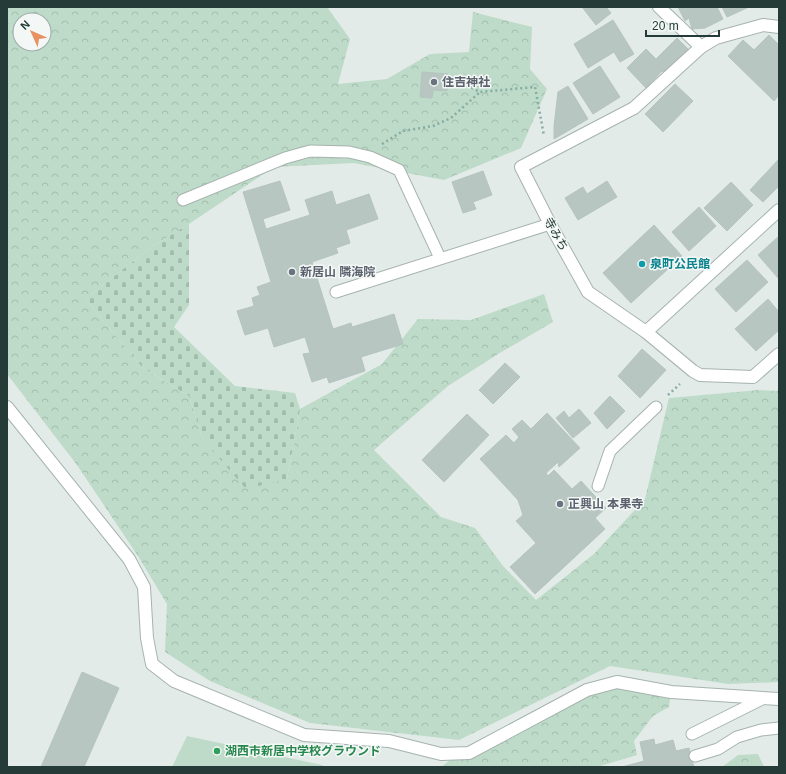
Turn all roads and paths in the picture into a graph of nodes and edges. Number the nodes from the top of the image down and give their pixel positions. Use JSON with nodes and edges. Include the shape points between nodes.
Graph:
{"nodes":[{"id":1,"x":659,"y":7,"type":"edge"},
{"id":2,"x":779,"y":27,"type":"edge"},
{"id":3,"x":701,"y":47,"type":"junction"},
{"id":4,"x":458,"y":81,"type":"dead end"},
{"id":5,"x":480,"y":92,"type":"junction"},
{"id":6,"x":547,"y":154,"type":"junction"},
{"id":7,"x":370,"y":157,"type":"junction"},
{"id":8,"x":183,"y":200,"type":"dead end"},
{"id":9,"x":779,"y":210,"type":"edge"},
{"id":10,"x":550,"y":224,"type":"junction"},
{"id":11,"x":440,"y":258,"type":"junction"},
{"id":12,"x":336,"y":292,"type":"dead end"},
{"id":13,"x":646,"y":332,"type":"junction"},
{"id":14,"x":779,"y":354,"type":"edge"},
{"id":15,"x":693,"y":370,"type":"junction"},
{"id":16,"x":7,"y":407,"type":"edge"},
{"id":17,"x":656,"y":407,"type":"joint"},
{"id":18,"x":598,"y":486,"type":"dead end"},
{"id":19,"x":764,"y":698,"type":"junction"},
{"id":20,"x":779,"y":699,"type":"edge"},
{"id":21,"x":779,"y":728,"type":"edge"},
{"id":22,"x":692,"y":734,"type":"dead end"},
{"id":23,"x":696,"y":756,"type":"dead end"}],
"edges":[{"from":1,"to":3,"type":"street"},
{"from":2,"to":3,"type":"street","name":"寺みち","via":[[763,25],[716,38]]},
{"from":3,"to":6,"type":"street","name":"寺みち","via":[[634,108]]},
{"from":4,"to":5,"type":"path"},
{"from":5,"to":6,"type":"path","via":[[535,87]]},
{"from":5,"to":7,"type":"path","via":[[451,118],[433,126],[403,131],[375,148]]},
{"from":6,"to":10,"type":"street","name":"寺みち","via":[[521,167]]},
{"from":7,"to":8,"type":"lane","via":[[349,152],[310,151],[285,158]]},
{"from":7,"to":11,"type":"lane","via":[[399,170]]},
{"from":9,"to":13,"type":"street"},
{"from":10,"to":11,"type":"lane"},
{"from":10,"to":13,"type":"street","name":"寺みち","via":[[588,292]]},
{"from":11,"to":12,"type":"lane"},
{"from":13,"to":15,"type":"street","name":"寺みち"},
{"from":14,"to":15,"type":"street","name":"寺みち","via":[[753,377],[700,375]]},
{"from":15,"to":17,"type":"path"},
{"from":16,"to":19,"type":"street","via":[[129,559],[144,587],[147,638],[152,664],[174,681],[304,735],[389,741],[441,754],[469,753],[587,690],[617,682],[671,692]]},
{"from":17,"to":18,"type":"lane","via":[[610,451]]},
{"from":19,"to":20,"type":"street"},
{"from":19,"to":22,"type":"lane"},
{"from":21,"to":23,"type":"lane","via":[[737,737],[718,749]]}]}
